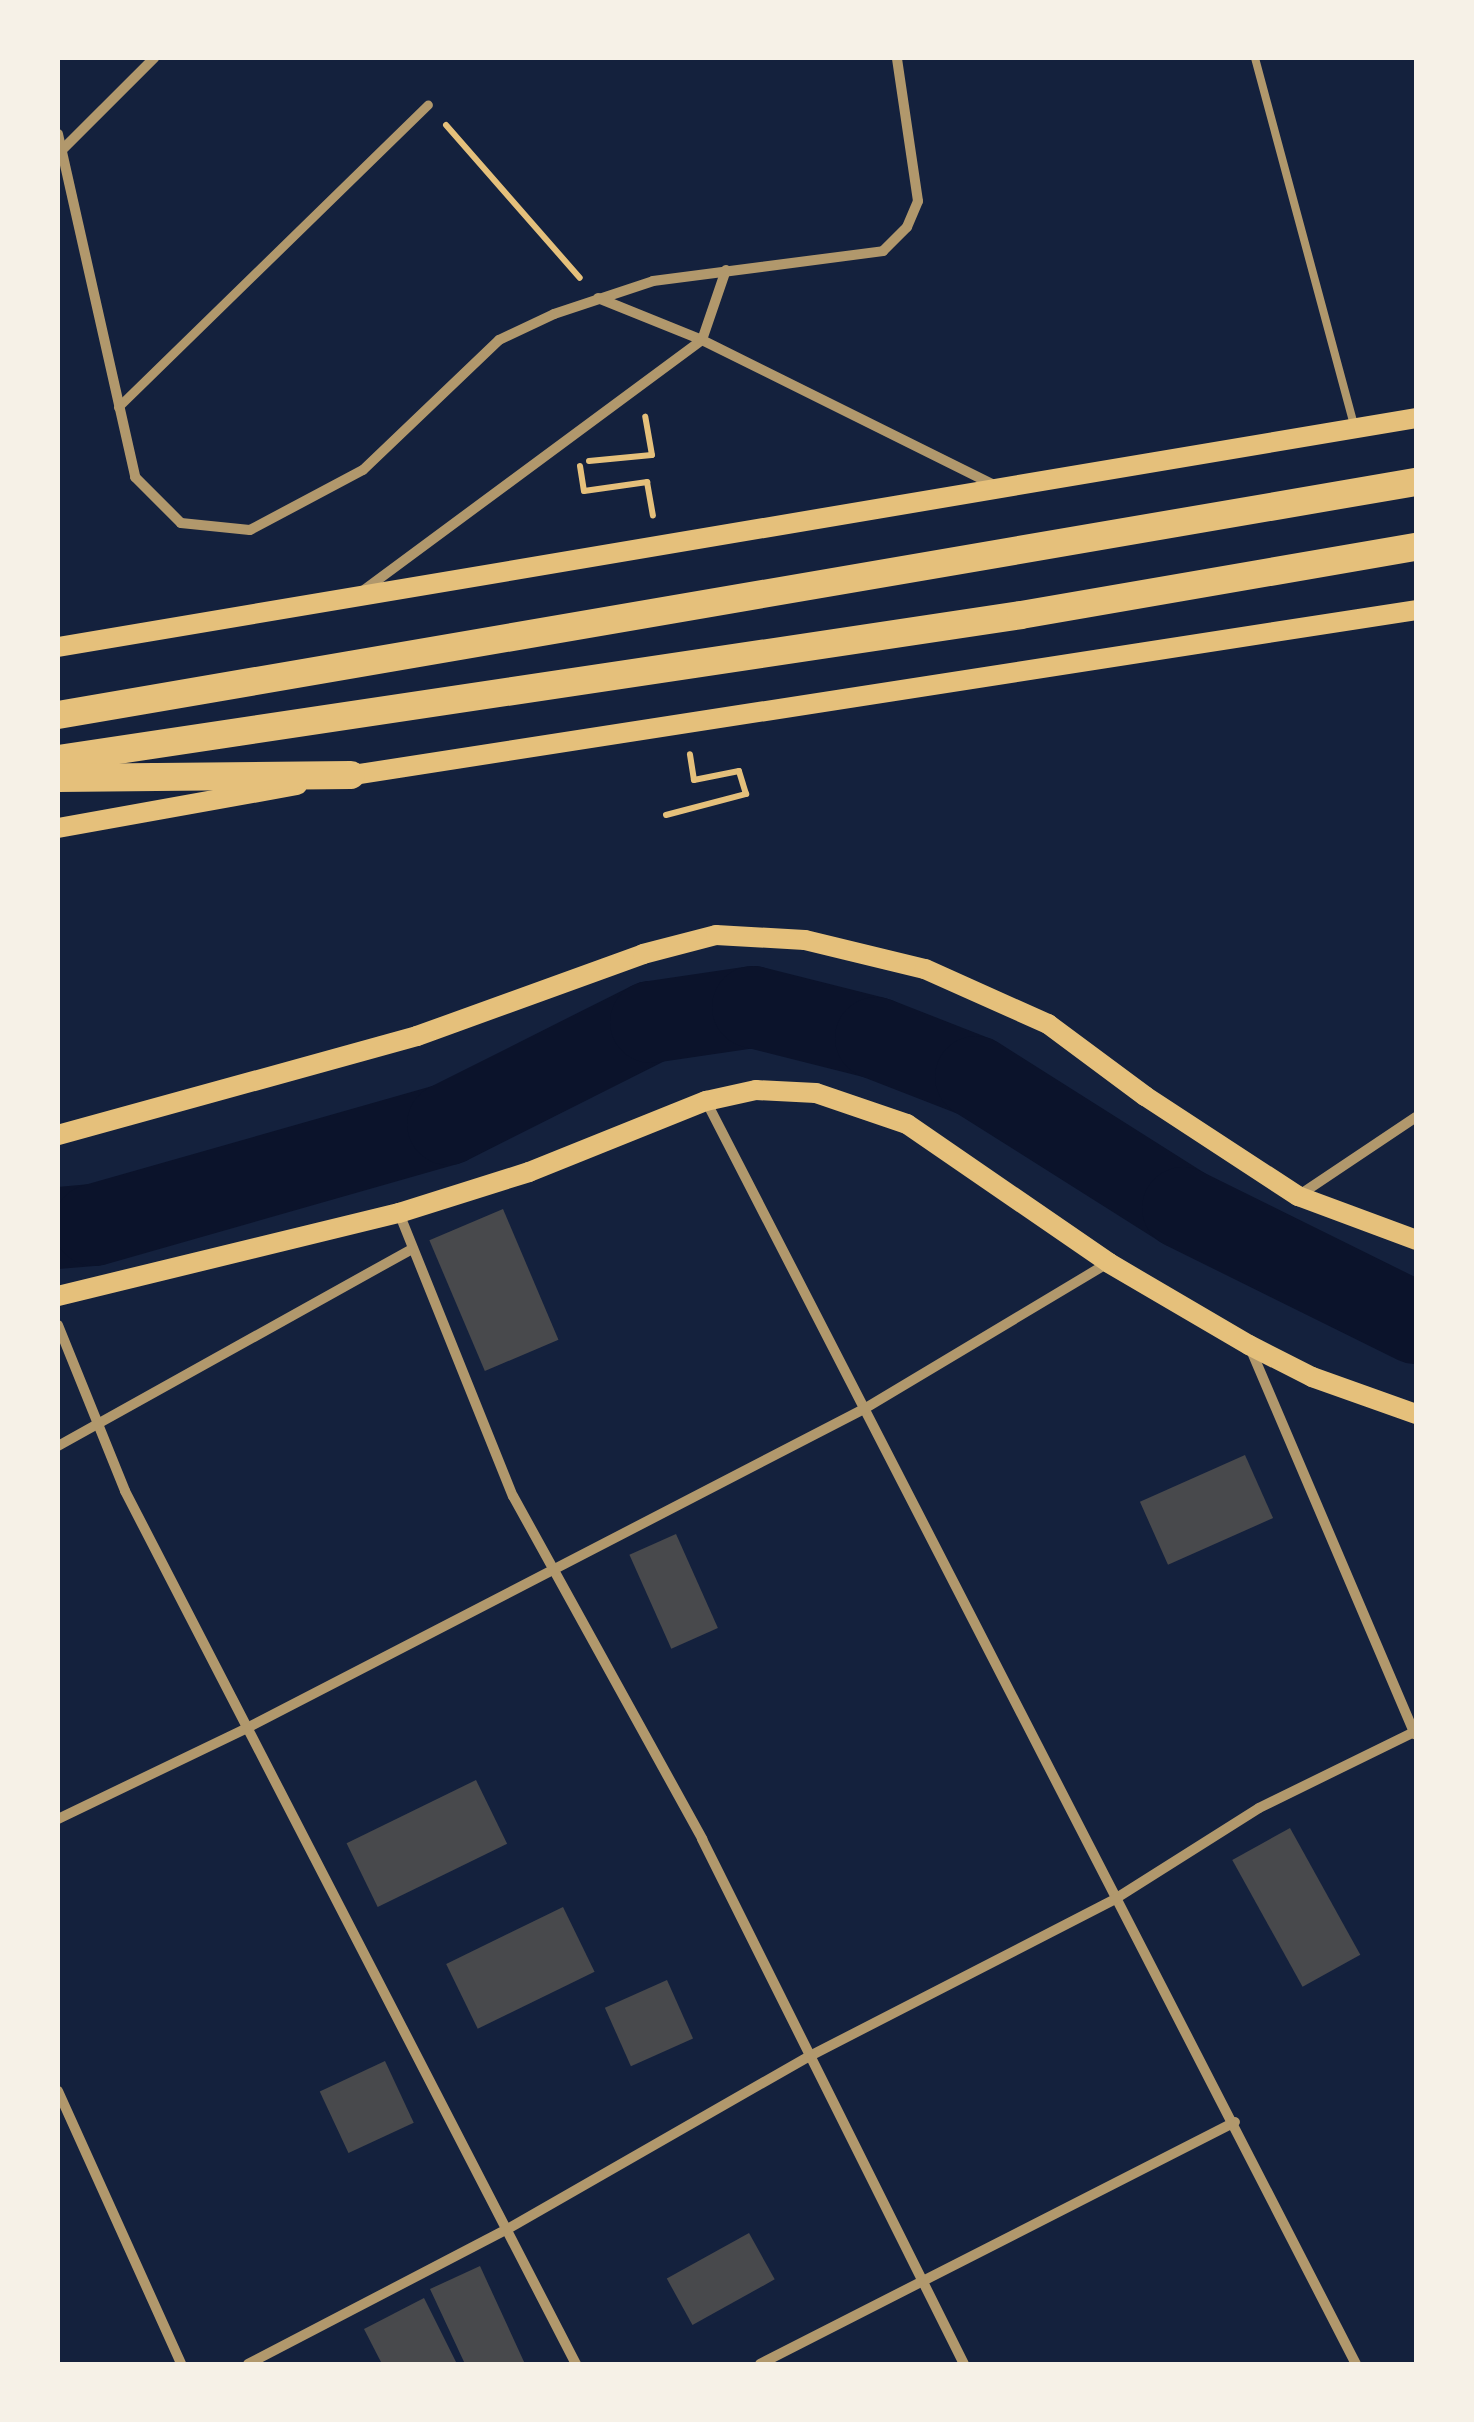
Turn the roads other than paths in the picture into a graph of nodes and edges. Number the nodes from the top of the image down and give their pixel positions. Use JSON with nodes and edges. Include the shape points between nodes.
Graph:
{"nodes":[{"id":1,"x":154,"y":58,"type":"edge"},
{"id":2,"x":896,"y":58,"type":"edge"},
{"id":3,"x":1256,"y":58,"type":"edge"},
{"id":4,"x":428,"y":104,"type":"road end"},
{"id":5,"x":58,"y":134,"type":"edge"},
{"id":6,"x":61,"y":151,"type":"junction"},
{"id":7,"x":726,"y":270,"type":"junction"},
{"id":8,"x":597,"y":298,"type":"junction"},
{"id":9,"x":702,"y":340,"type":"junction"},
{"id":10,"x":118,"y":407,"type":"junction"},
{"id":11,"x":1416,"y":418,"type":"edge"},
{"id":12,"x":1355,"y":428,"type":"junction"},
{"id":13,"x":1416,"y":482,"type":"edge"},
{"id":14,"x":999,"y":488,"type":"junction"},
{"id":15,"x":1416,"y":547,"type":"edge"},
{"id":16,"x":354,"y":597,"type":"junction"},
{"id":17,"x":1416,"y":610,"type":"edge"},
{"id":18,"x":58,"y":647,"type":"edge"},
{"id":19,"x":58,"y":715,"type":"edge"},
{"id":20,"x":58,"y":759,"type":"edge"},
{"id":21,"x":352,"y":775,"type":"junction"},
{"id":22,"x":58,"y":778,"type":"edge"},
{"id":23,"x":58,"y":828,"type":"edge"},
{"id":24,"x":706,"y":1102,"type":"junction"},
{"id":25,"x":1416,"y":1117,"type":"edge"},
{"id":26,"x":58,"y":1135,"type":"edge"},
{"id":27,"x":1298,"y":1196,"type":"junction"},
{"id":28,"x":399,"y":1212,"type":"junction"},
{"id":29,"x":1416,"y":1240,"type":"edge"},
{"id":30,"x":410,"y":1250,"type":"junction"},
{"id":31,"x":1109,"y":1262,"type":"junction"},
{"id":32,"x":58,"y":1296,"type":"edge"},
{"id":33,"x":58,"y":1325,"type":"edge"},
{"id":34,"x":1248,"y":1345,"type":"junction"},
{"id":35,"x":864,"y":1409,"type":"junction"},
{"id":36,"x":1416,"y":1414,"type":"edge"},
{"id":37,"x":95,"y":1430,"type":"junction"},
{"id":38,"x":58,"y":1446,"type":"edge"},
{"id":39,"x":552,"y":1573,"type":"junction"},
{"id":40,"x":247,"y":1728,"type":"junction"},
{"id":41,"x":1415,"y":1734,"type":"edge"},
{"id":42,"x":58,"y":1819,"type":"edge"},
{"id":43,"x":1115,"y":1900,"type":"junction"},
{"id":44,"x":808,"y":2057,"type":"junction"},
{"id":45,"x":58,"y":2091,"type":"edge"},
{"id":46,"x":1235,"y":2122,"type":"junction"},
{"id":47,"x":504,"y":2231,"type":"junction"},
{"id":48,"x":919,"y":2280,"type":"junction"},
{"id":49,"x":1354,"y":2361,"type":"edge"},
{"id":50,"x":181,"y":2364,"type":"edge"},
{"id":51,"x":248,"y":2364,"type":"edge"},
{"id":52,"x":576,"y":2364,"type":"edge"},
{"id":53,"x":760,"y":2364,"type":"edge"},
{"id":54,"x":964,"y":2364,"type":"edge"},
{"id":55,"x":1337,"y":2364,"type":"edge"}],
"edges":[{"from":1,"to":6,"type":"street"},
{"from":2,"to":7,"type":"street","via":[[918,200],[907,227],[883,251]]},
{"from":3,"to":12,"type":"lane"},
{"from":4,"to":10,"type":"street"},
{"from":5,"to":6,"type":"street"},
{"from":6,"to":10,"type":"street"},
{"from":7,"to":8,"type":"street"},
{"from":7,"to":9,"type":"street"},
{"from":8,"to":9,"type":"street"},
{"from":8,"to":10,"type":"street","via":[[499,340],[363,470],[250,530],[181,523],[135,477]]},
{"from":9,"to":14,"type":"street"},
{"from":9,"to":16,"type":"street"},
{"from":11,"to":12,"type":"main road"},
{"from":12,"to":14,"type":"main road"},
{"from":13,"to":19,"type":"highway"},
{"from":14,"to":16,"type":"main road"},
{"from":15,"to":20,"type":"highway","via":[[1021,614]]},
{"from":16,"to":18,"type":"main road"},
{"from":17,"to":21,"type":"main road"},
{"from":21,"to":22,"type":"highway"},
{"from":21,"to":23,"type":"main road"},
{"from":24,"to":28,"type":"main road","via":[[529,1172]]},
{"from":24,"to":31,"type":"main road","via":[[756,1090],[816,1093],[907,1124]]},
{"from":24,"to":35,"type":"street"},
{"from":25,"to":27,"type":"street"},
{"from":26,"to":27,"type":"main road","via":[[417,1036],[716,935],[788,939],[925,969],[1048,1024]]},
{"from":27,"to":29,"type":"main road"},
{"from":28,"to":30,"type":"street"},
{"from":28,"to":32,"type":"main road"},
{"from":30,"to":37,"type":"street"},
{"from":30,"to":39,"type":"street"},
{"from":31,"to":34,"type":"main road"},
{"from":31,"to":35,"type":"street"},
{"from":33,"to":37,"type":"street"},
{"from":34,"to":36,"type":"main road","via":[[1312,1377]]},
{"from":34,"to":41,"type":"street"},
{"from":35,"to":39,"type":"street"},
{"from":35,"to":43,"type":"street"},
{"from":37,"to":38,"type":"street"},
{"from":37,"to":40,"type":"street"},
{"from":39,"to":40,"type":"street"},
{"from":39,"to":44,"type":"street","via":[[702,1839]]},
{"from":40,"to":42,"type":"street"},
{"from":40,"to":47,"type":"street"},
{"from":41,"to":43,"type":"street","via":[[1258,1808]]},
{"from":43,"to":44,"type":"street"},
{"from":43,"to":46,"type":"street"},
{"from":44,"to":47,"type":"street"},
{"from":44,"to":48,"type":"street"},
{"from":45,"to":50,"type":"street"},
{"from":46,"to":48,"type":"street"},
{"from":46,"to":49,"type":"street"},
{"from":47,"to":51,"type":"street"},
{"from":47,"to":52,"type":"street"},
{"from":48,"to":53,"type":"street"},
{"from":48,"to":54,"type":"street"},
{"from":49,"to":55,"type":"street"}]}
